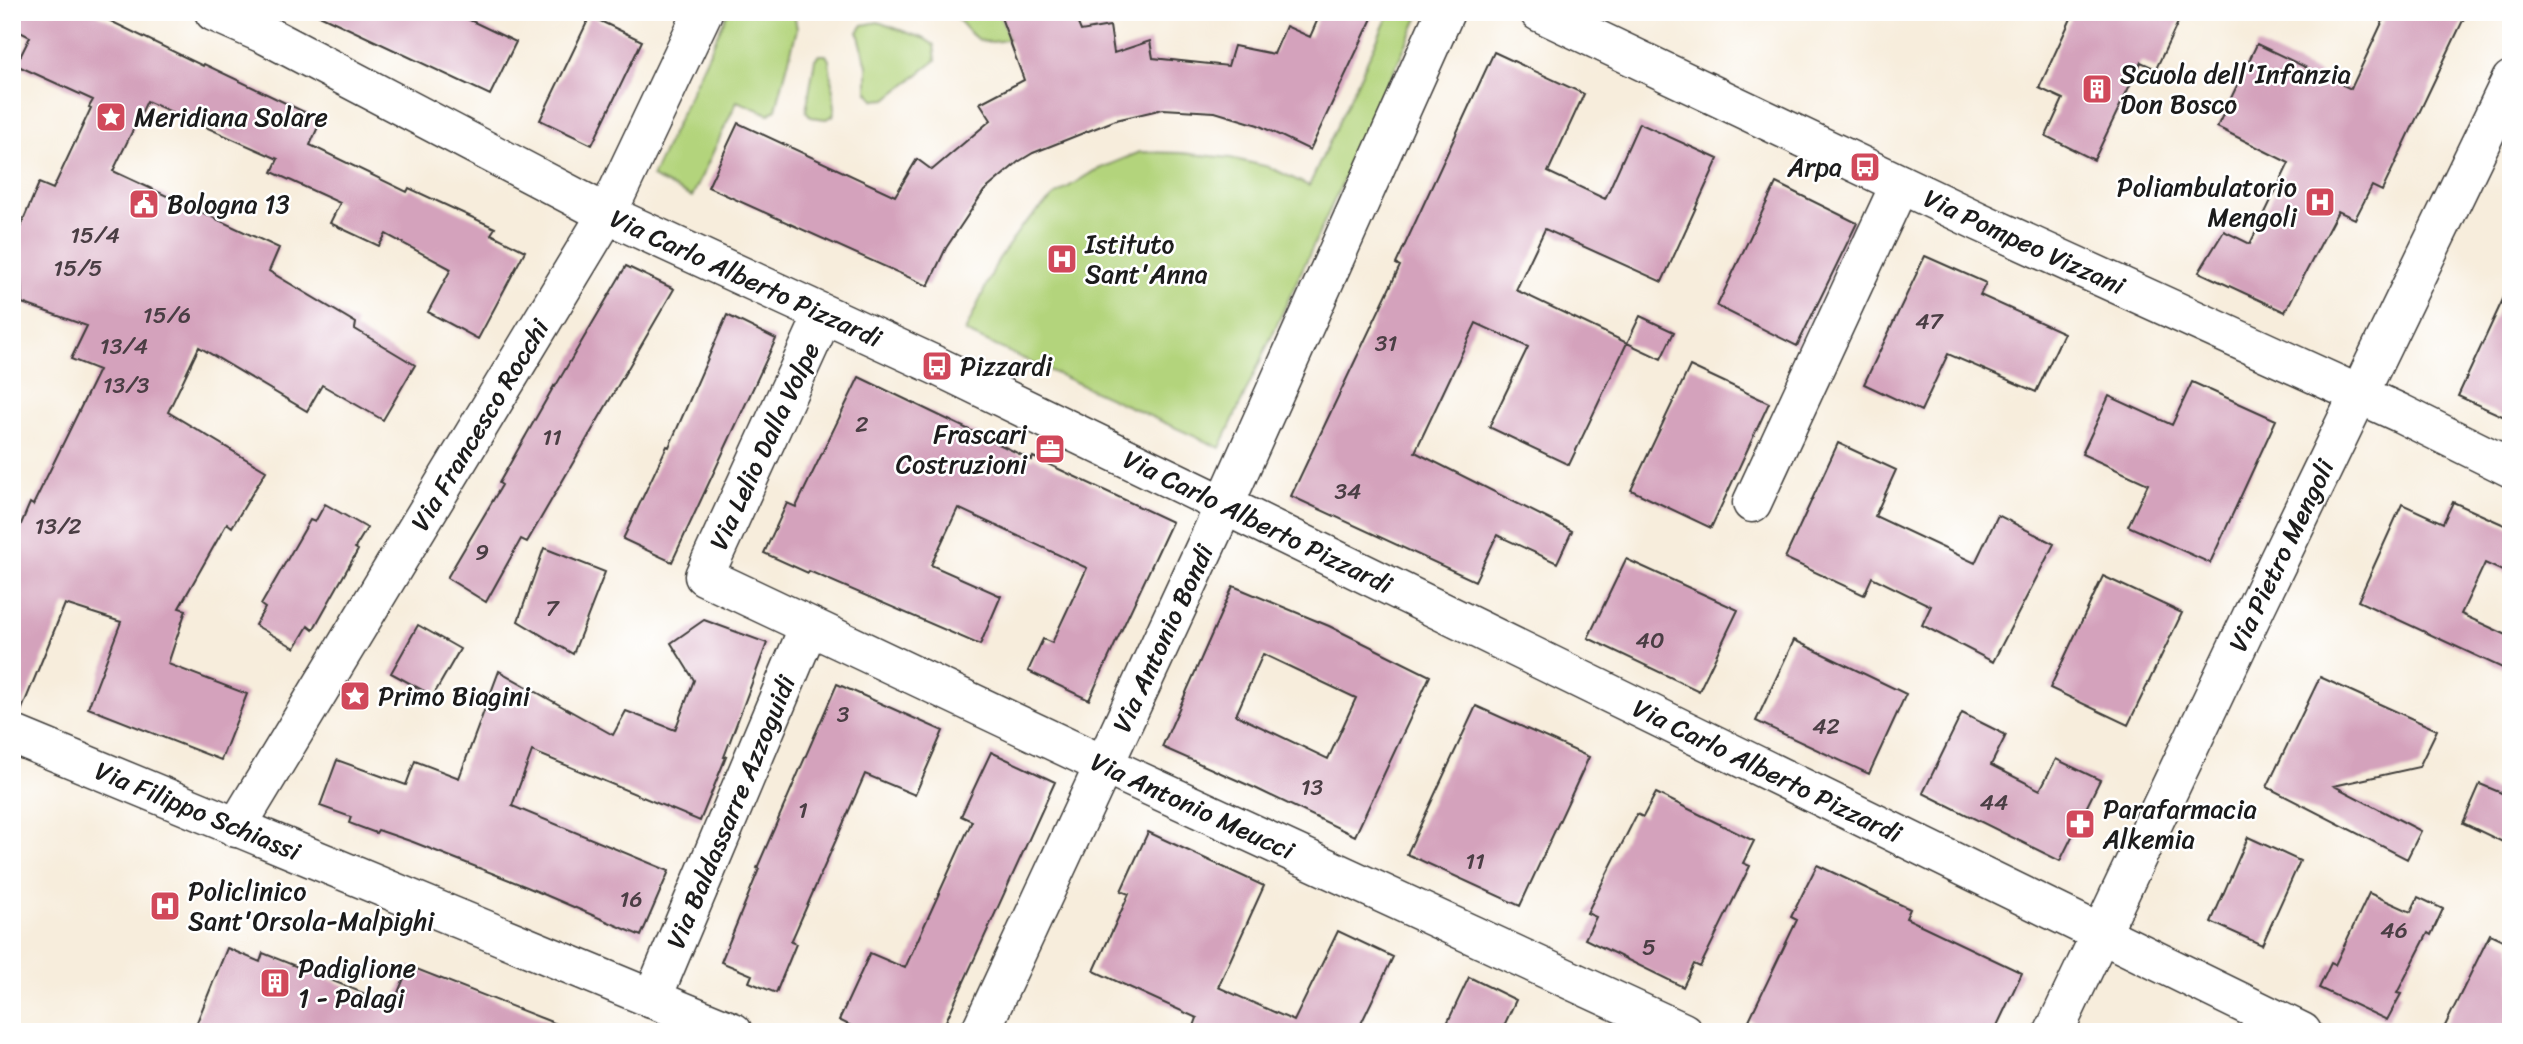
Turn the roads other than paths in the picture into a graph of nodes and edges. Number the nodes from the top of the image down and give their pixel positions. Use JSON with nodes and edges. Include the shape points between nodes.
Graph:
{"nodes":[{"id":1,"x":214,"y":12,"type":"edge"},
{"id":2,"x":703,"y":12,"type":"edge"},
{"id":3,"x":1445,"y":12,"type":"edge"},
{"id":4,"x":1539,"y":12,"type":"edge"},
{"id":5,"x":2511,"y":80,"type":"edge"},
{"id":6,"x":1900,"y":184,"type":"junction"},
{"id":7,"x":607,"y":214,"type":"junction"},
{"id":8,"x":823,"y":316,"type":"junction"},
{"id":9,"x":2359,"y":396,"type":"junction"},
{"id":10,"x":2511,"y":468,"type":"edge"},
{"id":11,"x":1752,"y":503,"type":"dead end"},
{"id":12,"x":1224,"y":505,"type":"junction"},
{"id":13,"x":704,"y":576,"type":"joint"},
{"id":14,"x":809,"y":626,"type":"junction"},
{"id":15,"x":12,"y":734,"type":"edge"},
{"id":16,"x":1104,"y":765,"type":"junction"},
{"id":17,"x":236,"y":828,"type":"junction"},
{"id":18,"x":2101,"y":934,"type":"junction"},
{"id":19,"x":652,"y":999,"type":"junction"},
{"id":20,"x":733,"y":1032,"type":"edge"},
{"id":21,"x":980,"y":1032,"type":"edge"},
{"id":22,"x":1683,"y":1032,"type":"edge"},
{"id":23,"x":2054,"y":1032,"type":"edge"},
{"id":24,"x":2302,"y":1032,"type":"edge"}],
"edges":[{"from":1,"to":7,"type":"street","name":"Via Carlo Alberto Pizzardi"},
{"from":2,"to":7,"type":"street","name":"Via Francesco Rocchi"},
{"from":3,"to":12,"type":"street","name":"Via Antonio Bondi"},
{"from":4,"to":6,"type":"street","name":"Via Pompeo Vizzani"},
{"from":5,"to":9,"type":"street","name":"Via Pietro Mengoli"},
{"from":6,"to":9,"type":"street","name":"Via Pompeo Vizzani"},
{"from":6,"to":11,"type":"street"},
{"from":7,"to":8,"type":"street","name":"Via Carlo Alberto Pizzardi"},
{"from":7,"to":17,"type":"street","name":"Via Francesco Rocchi"},
{"from":8,"to":12,"type":"street","name":"Via Carlo Alberto Pizzardi"},
{"from":8,"to":13,"type":"street","name":"Via Lelio Dalla Volpe"},
{"from":9,"to":10,"type":"street","name":"Via Pompeo Vizzani"},
{"from":9,"to":18,"type":"street","name":"Via Pietro Mengoli"},
{"from":12,"to":16,"type":"street","name":"Via Antonio Bondi"},
{"from":12,"to":18,"type":"street","name":"Via Carlo Alberto Pizzardi"},
{"from":13,"to":14,"type":"street","name":"Via Antonio Meucci"},
{"from":14,"to":16,"type":"street","name":"Via Antonio Meucci"},
{"from":14,"to":19,"type":"street","name":"Via Baldassarre Azzoguidi"},
{"from":15,"to":17,"type":"street","name":"Via Filippo Schiassi"},
{"from":16,"to":21,"type":"street","name":"Via Antonio Bondi"},
{"from":16,"to":22,"type":"street","name":"Via Antonio Meucci"},
{"from":17,"to":19,"type":"street","name":"Via Filippo Schiassi"},
{"from":18,"to":23,"type":"street","name":"Via Pietro Mengoli"},
{"from":18,"to":24,"type":"street","name":"Via Carlo Alberto Pizzardi"},
{"from":19,"to":20,"type":"street","name":"Via Filippo Schiassi"}]}
